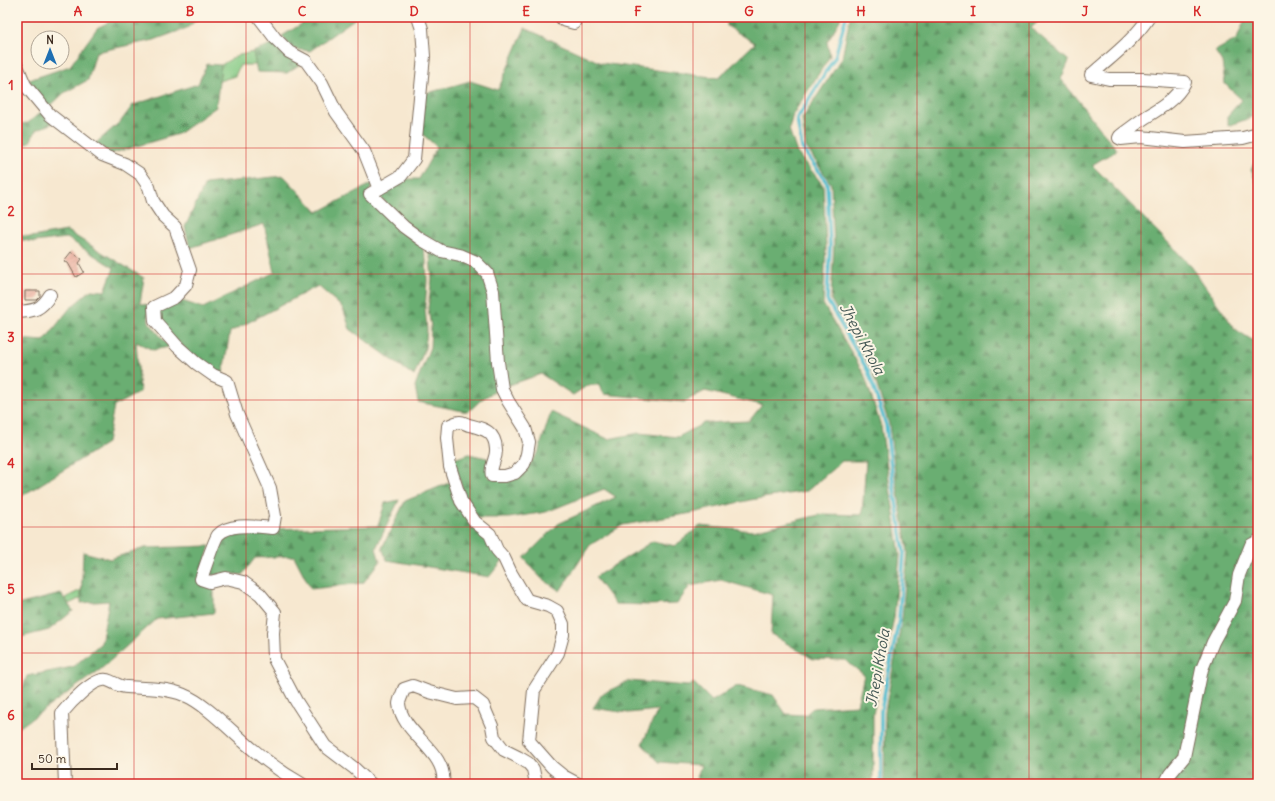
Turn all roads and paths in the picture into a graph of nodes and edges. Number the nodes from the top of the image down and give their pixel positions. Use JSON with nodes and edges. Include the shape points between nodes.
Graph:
{"nodes":[{"id":1,"x":259,"y":17,"type":"edge"},
{"id":2,"x":418,"y":17,"type":"edge"},
{"id":3,"x":561,"y":17,"type":"edge"},
{"id":4,"x":574,"y":17,"type":"edge"},
{"id":5,"x":1149,"y":17,"type":"edge"},
{"id":6,"x":17,"y":66,"type":"edge"},
{"id":7,"x":1258,"y":134,"type":"edge"},
{"id":8,"x":379,"y":189,"type":"junction"},
{"id":9,"x":50,"y":295,"type":"dead end"},
{"id":10,"x":17,"y":312,"type":"edge"},
{"id":11,"x":1258,"y":541,"type":"edge"},
{"id":12,"x":65,"y":784,"type":"edge"},
{"id":13,"x":302,"y":784,"type":"edge"},
{"id":14,"x":371,"y":784,"type":"edge"},
{"id":15,"x":443,"y":784,"type":"edge"},
{"id":16,"x":536,"y":784,"type":"edge"},
{"id":17,"x":578,"y":784,"type":"edge"},
{"id":18,"x":1165,"y":784,"type":"edge"}],
"edges":[{"from":1,"to":8,"type":"street","via":[[289,52],[306,61],[322,84],[336,112],[364,152]]},
{"from":2,"to":8,"type":"street","via":[[422,29],[424,56],[414,159],[401,176]]},
{"from":3,"to":4,"type":"street","via":[[574,23]]},
{"from":5,"to":7,"type":"street","via":[[1127,43],[1091,75],[1109,79],[1185,82],[1164,106],[1119,138],[1141,137],[1185,142],[1243,138]]},
{"from":6,"to":14,"type":"street","via":[[25,85],[50,115],[102,154],[140,174],[149,187],[153,201],[163,216],[175,227],[190,270],[186,285],[175,297],[154,307],[155,321],[196,364],[227,381],[237,414],[270,488],[275,516],[273,528],[227,528],[217,536],[201,579],[210,582],[226,578],[243,582],[260,594],[275,612],[274,660],[296,701],[325,746]]},
{"from":8,"to":17,"type":"street","via":[[370,194],[404,227],[441,251],[476,262],[487,273],[493,291],[502,389],[526,428],[529,442],[527,454],[524,464],[515,473],[492,476],[490,470],[495,460],[496,449],[490,432],[459,422],[448,426],[450,467],[461,501],[475,522],[490,534],[527,600],[557,611],[563,624],[558,653],[534,690],[529,741],[552,767]]},
{"from":9,"to":10,"type":"street","via":[[44,305],[33,311]]},
{"from":11,"to":18,"type":"street","via":[[1251,546],[1239,575],[1235,601],[1202,668],[1184,757]]},
{"from":12,"to":13,"type":"street","via":[[62,713],[95,682],[106,680],[121,687],[183,694],[196,701],[286,775]]},
{"from":15,"to":16,"type":"street","via":[[444,778],[438,761],[403,717],[399,703],[404,689],[413,686],[457,699],[474,698],[483,705],[494,737],[504,750],[533,769]]}]}
